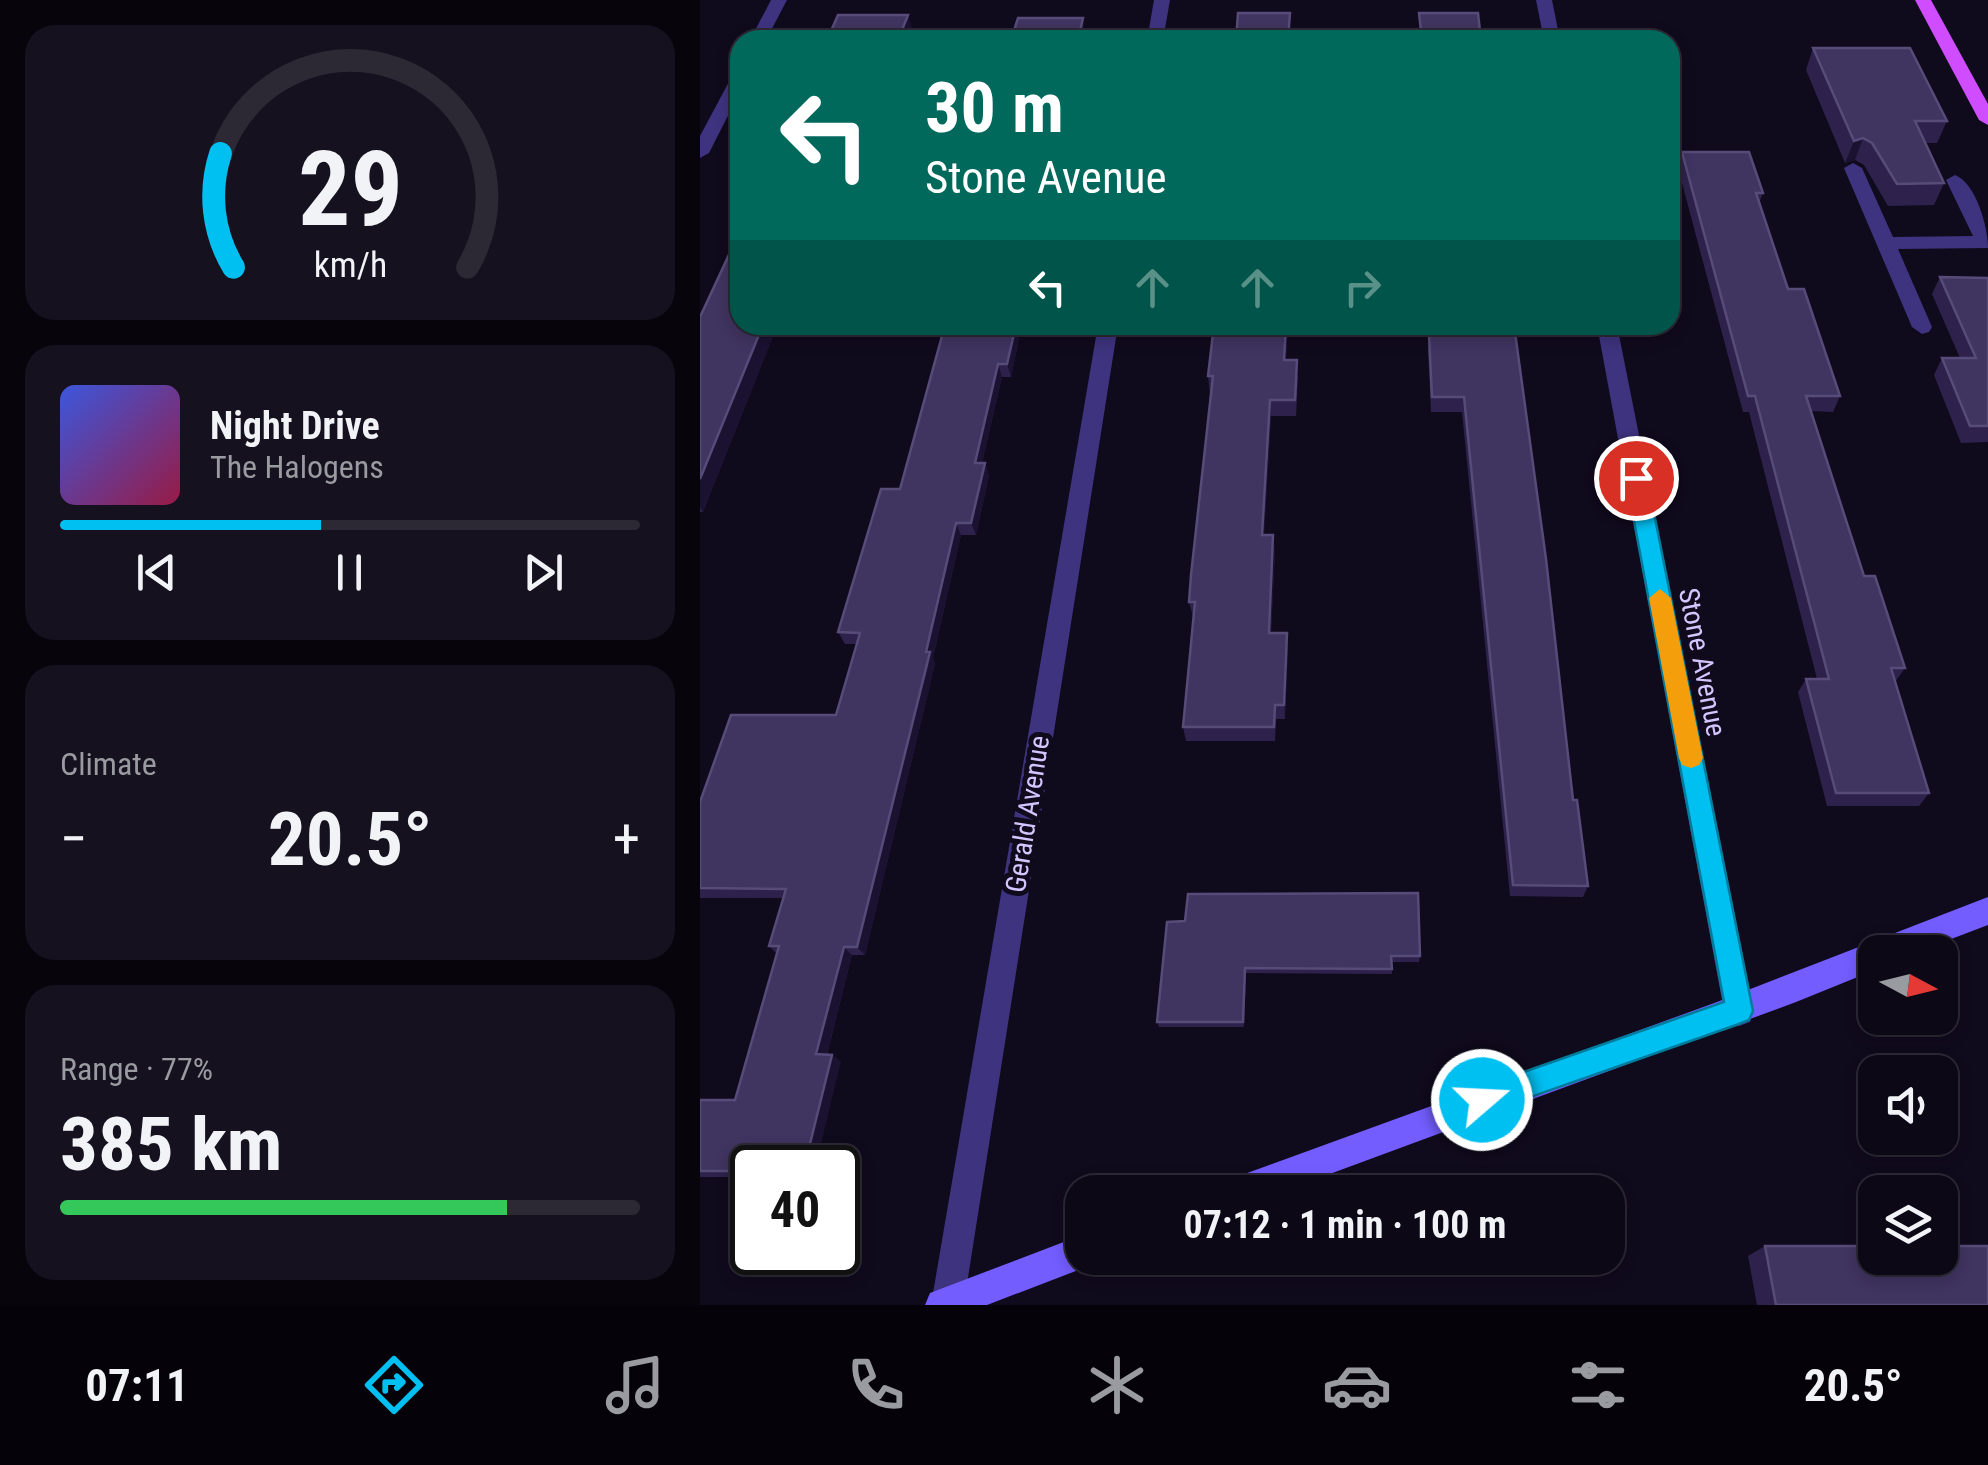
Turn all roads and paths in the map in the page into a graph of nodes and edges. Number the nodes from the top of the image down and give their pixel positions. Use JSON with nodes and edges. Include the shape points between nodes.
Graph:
{"nodes":[{"id":1,"x":779,"y":0,"type":"edge"},
{"id":2,"x":1162,"y":0,"type":"edge"},
{"id":3,"x":1544,"y":0,"type":"edge"},
{"id":4,"x":1923,"y":0,"type":"edge"},
{"id":5,"x":763,"y":30,"type":"edge"},
{"id":6,"x":1157,"y":30,"type":"edge"},
{"id":7,"x":1550,"y":30,"type":"edge"},
{"id":8,"x":730,"y":95,"type":"edge"},
{"id":9,"x":1988,"y":120,"type":"edge"},
{"id":10,"x":700,"y":153,"type":"edge"},
{"id":11,"x":1852,"y":168,"type":"edge"},
{"id":12,"x":1955,"y":180,"type":"dead end"},
{"id":13,"x":1986,"y":242,"type":"edge"},
{"id":14,"x":1886,"y":243,"type":"junction"},
{"id":15,"x":1922,"y":327,"type":"dead end"},
{"id":16,"x":1106,"y":335,"type":"edge"},
{"id":17,"x":1609,"y":335,"type":"edge"},
{"id":18,"x":1988,"y":911,"type":"edge"},
{"id":19,"x":1927,"y":935,"type":"edge"},
{"id":20,"x":1858,"y":963,"type":"edge"},
{"id":21,"x":1739,"y":1011,"type":"junction"},
{"id":22,"x":1284,"y":1175,"type":"edge"},
{"id":23,"x":1065,"y":1258,"type":"edge"},
{"id":24,"x":944,"y":1304,"type":"edge"}],
"edges":[{"from":1,"to":5,"type":"street"},
{"from":2,"to":6,"type":"street"},
{"from":3,"to":7,"type":"street"},
{"from":4,"to":9,"type":"main road"},
{"from":8,"to":10,"type":"street"},
{"from":11,"to":14,"type":"street"},
{"from":12,"to":13,"type":"street"},
{"from":13,"to":14,"type":"street"},
{"from":14,"to":15,"type":"street"},
{"from":16,"to":24,"type":"street","name":"Gerald Avenue"},
{"from":17,"to":21,"type":"street","name":"Stone Avenue"},
{"from":18,"to":19,"type":"street"},
{"from":20,"to":21,"type":"street"},
{"from":21,"to":22,"type":"street"},
{"from":23,"to":24,"type":"street"}]}
